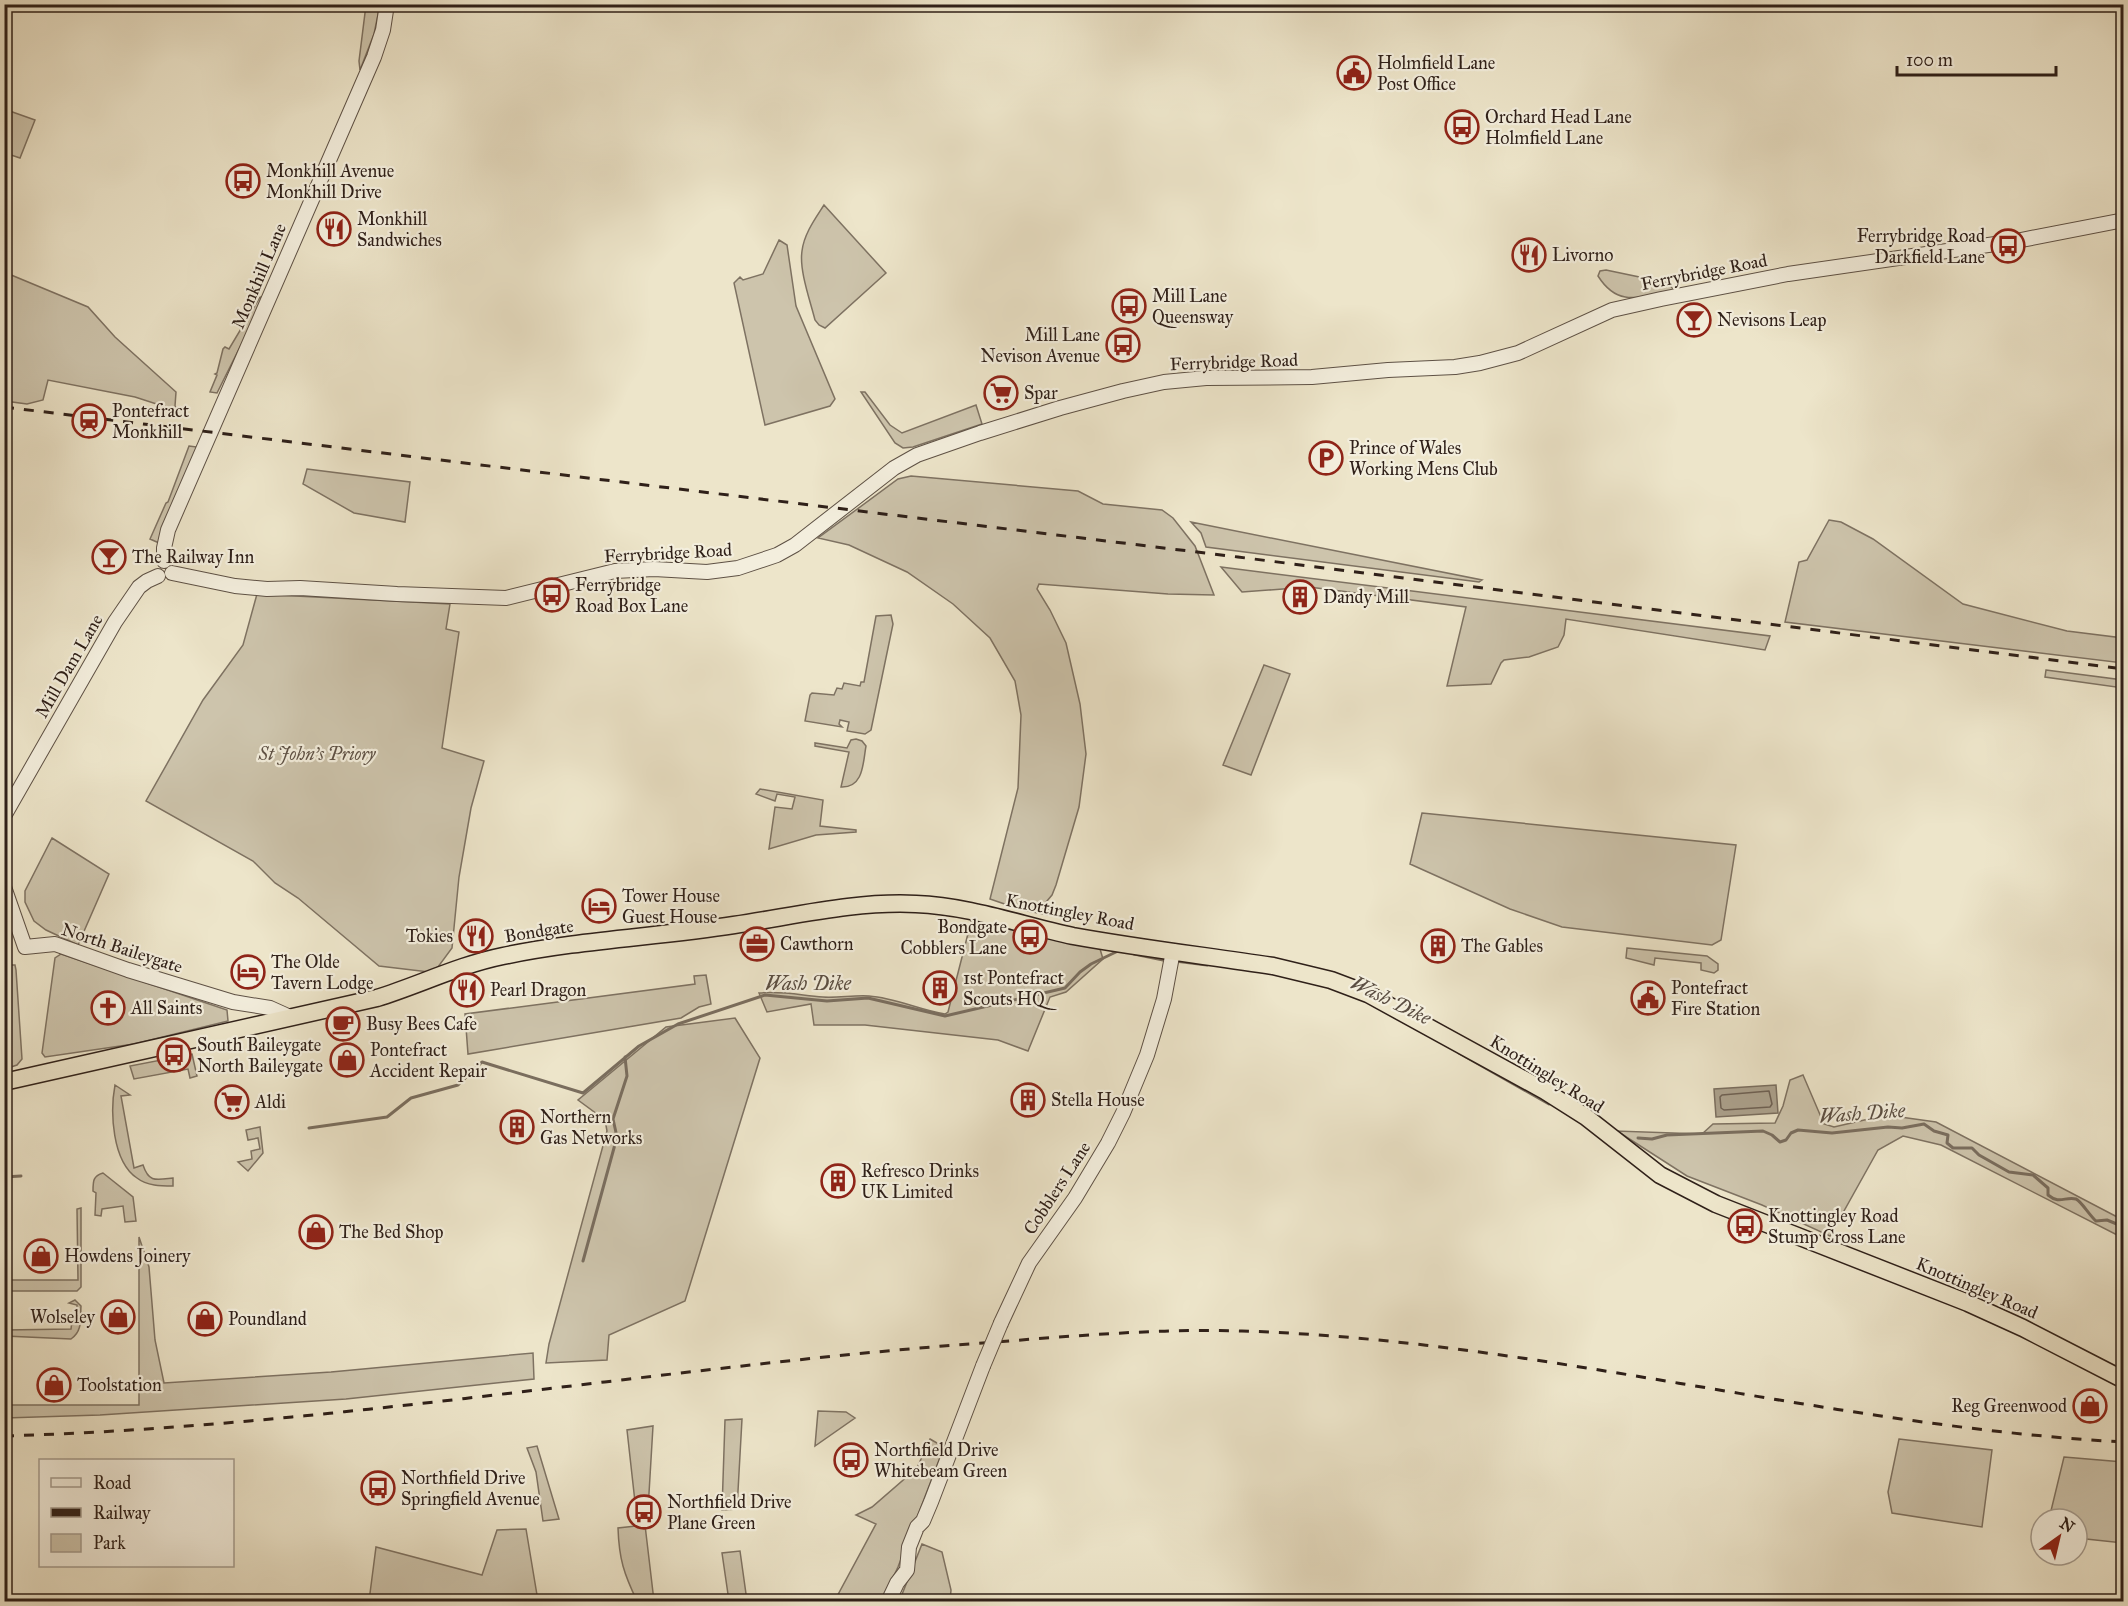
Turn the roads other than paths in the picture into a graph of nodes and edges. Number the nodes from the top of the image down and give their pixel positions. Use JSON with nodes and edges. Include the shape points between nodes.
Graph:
{"nodes":[{"id":1,"x":387,"y":4,"type":"edge"},
{"id":2,"x":2124,"y":220,"type":"edge"},
{"id":3,"x":168,"y":567,"type":"junction"},
{"id":4,"x":158,"y":576,"type":"joint"},
{"id":5,"x":4,"y":816,"type":"edge"},
{"id":6,"x":4,"y":887,"type":"edge"},
{"id":7,"x":987,"y":915,"type":"joint"},
{"id":8,"x":1172,"y":958,"type":"junction"},
{"id":9,"x":233,"y":1002,"type":"junction"},
{"id":10,"x":290,"y":1017,"type":"junction"},
{"id":11,"x":248,"y":1025,"type":"junction"},
{"id":12,"x":4,"y":1082,"type":"edge"},
{"id":13,"x":2124,"y":1380,"type":"edge"},
{"id":14,"x":888,"y":1602,"type":"edge"}],
"edges":[{"from":1,"to":3,"type":"street","name":"Monkhill Lane","via":[[374,57],[168,530]]},
{"from":2,"to":3,"type":"street","name":"Ferrybridge Road","via":[[2016,241],[1788,274],[1637,304],[1612,310],[1518,353],[1480,363],[1312,377],[1164,382],[1060,408],[917,455],[894,468],[795,545],[738,568],[707,572],[615,571],[526,595],[492,599],[235,586]]},
{"from":3,"to":4,"type":"street","name":"Monkhill Lane","via":[[157,566]]},
{"from":4,"to":5,"type":"street","name":"Mill Dam Lane","via":[[139,587],[115,622]]},
{"from":6,"to":9,"type":"street","name":"North Baileygate","via":[[25,947],[56,944]]},
{"from":7,"to":8,"type":"highway","name":"Knottingley Road"},
{"from":7,"to":10,"type":"highway","name":"Bondgate","via":[[917,904],[868,904],[545,948],[489,959],[387,995]]},
{"from":8,"to":13,"type":"highway","name":"Knottingley Road","via":[[1295,970],[1351,986],[1545,1090],[1586,1117],[1645,1166],[1681,1187],[1968,1303]]},
{"from":8,"to":14,"type":"street","name":"Cobblers Lane","bridge":true,"via":[[1147,1055],[1123,1113],[1075,1198],[1029,1263],[909,1547],[907,1570]]},
{"from":9,"to":10,"type":"street","name":"North Baileygate","via":[[270,1008]]},
{"from":9,"to":11,"type":"street","via":[[241,1007]]},
{"from":10,"to":11,"type":"highway","name":"Bondgate"},
{"from":11,"to":12,"type":"highway","name":"Bondgate"}]}
